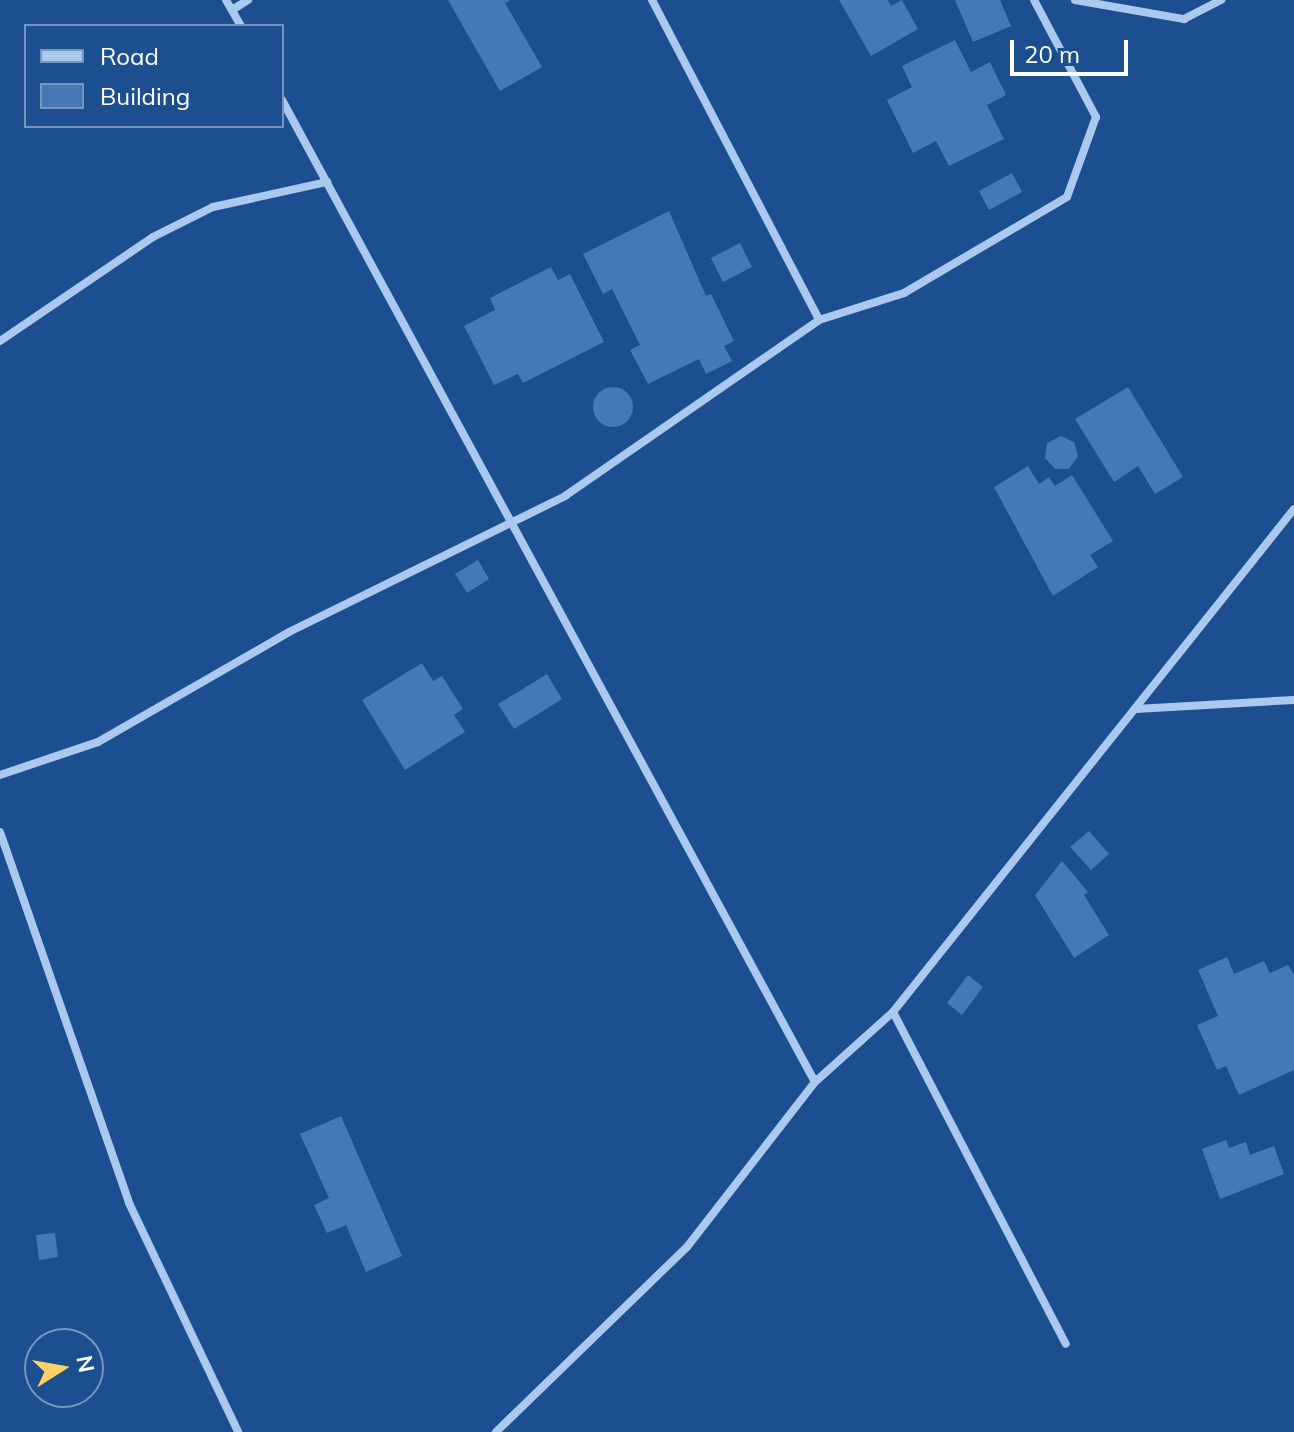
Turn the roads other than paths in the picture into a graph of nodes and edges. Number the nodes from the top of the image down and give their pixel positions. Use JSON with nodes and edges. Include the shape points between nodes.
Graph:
{"nodes":[{"id":1,"x":226,"y":0,"type":"edge"},
{"id":2,"x":248,"y":0,"type":"edge"},
{"id":3,"x":652,"y":0,"type":"edge"},
{"id":4,"x":1034,"y":0,"type":"edge"},
{"id":5,"x":1075,"y":0,"type":"edge"},
{"id":6,"x":1221,"y":0,"type":"edge"},
{"id":7,"x":232,"y":10,"type":"junction"},
{"id":8,"x":240,"y":24,"type":"edge"},
{"id":9,"x":284,"y":104,"type":"edge"},
{"id":10,"x":327,"y":182,"type":"junction"},
{"id":11,"x":819,"y":320,"type":"junction"},
{"id":12,"x":0,"y":341,"type":"edge"},
{"id":13,"x":1294,"y":509,"type":"edge"},
{"id":14,"x":510,"y":519,"type":"junction"},
{"id":15,"x":1294,"y":700,"type":"edge"},
{"id":16,"x":1136,"y":709,"type":"junction"},
{"id":17,"x":0,"y":775,"type":"edge"},
{"id":18,"x":0,"y":832,"type":"edge"},
{"id":19,"x":5,"y":865,"type":"edge"},
{"id":20,"x":893,"y":1012,"type":"junction"},
{"id":21,"x":815,"y":1082,"type":"junction"},
{"id":22,"x":1066,"y":1344,"type":"dead end"},
{"id":23,"x":238,"y":1432,"type":"edge"},
{"id":24,"x":496,"y":1432,"type":"edge"}],
"edges":[{"from":1,"to":7,"type":"street"},
{"from":2,"to":7,"type":"street"},
{"from":3,"to":11,"type":"street"},
{"from":4,"to":11,"type":"street","via":[[1096,117],[1067,197],[904,293]]},
{"from":5,"to":6,"type":"street","via":[[1184,19]]},
{"from":7,"to":8,"type":"street"},
{"from":9,"to":10,"type":"street"},
{"from":10,"to":12,"type":"street","via":[[201,213],[153,237]]},
{"from":10,"to":14,"type":"street"},
{"from":11,"to":14,"type":"street","via":[[565,496]]},
{"from":13,"to":16,"type":"street"},
{"from":14,"to":17,"type":"street","via":[[289,632],[98,742]]},
{"from":14,"to":21,"type":"street"},
{"from":15,"to":16,"type":"street"},
{"from":16,"to":20,"type":"street"},
{"from":18,"to":19,"type":"street"},
{"from":19,"to":23,"type":"street","via":[[129,1203]]},
{"from":20,"to":21,"type":"street"},
{"from":20,"to":22,"type":"street"},
{"from":21,"to":24,"type":"street","via":[[687,1247]]}]}
